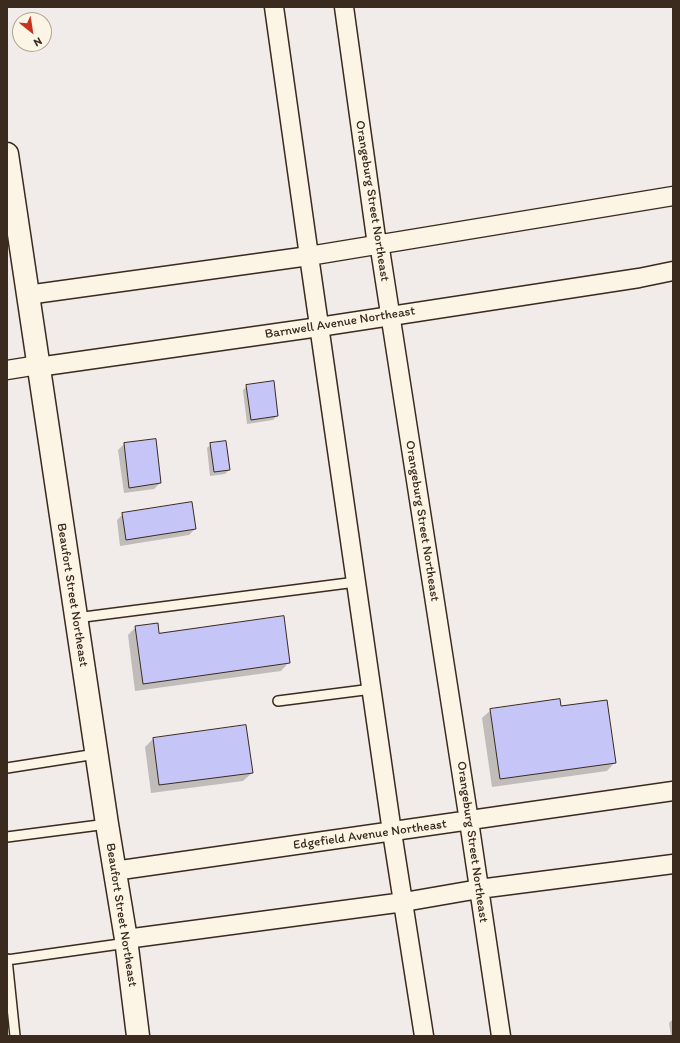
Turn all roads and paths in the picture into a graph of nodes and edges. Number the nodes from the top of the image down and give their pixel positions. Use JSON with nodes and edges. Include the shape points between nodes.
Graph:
{"nodes":[{"id":1,"x":274,"y":7,"type":"edge"},
{"id":2,"x":344,"y":7,"type":"edge"},
{"id":3,"x":7,"y":154,"type":"edge"},
{"id":4,"x":673,"y":196,"type":"edge"},
{"id":5,"x":377,"y":244,"type":"junction"},
{"id":6,"x":309,"y":256,"type":"junction"},
{"id":7,"x":673,"y":271,"type":"edge"},
{"id":8,"x":27,"y":295,"type":"junction"},
{"id":9,"x":390,"y":316,"type":"junction"},
{"id":10,"x":319,"y":327,"type":"junction"},
{"id":11,"x":38,"y":367,"type":"junction"},
{"id":12,"x":7,"y":370,"type":"edge"},
{"id":13,"x":356,"y":582,"type":"junction"},
{"id":14,"x":76,"y":618,"type":"junction"},
{"id":15,"x":372,"y":689,"type":"junction"},
{"id":16,"x":278,"y":701,"type":"dead end"},
{"id":17,"x":96,"y":754,"type":"junction"},
{"id":18,"x":7,"y":768,"type":"edge"},
{"id":19,"x":673,"y":791,"type":"edge"},
{"id":20,"x":469,"y":821,"type":"junction"},
{"id":21,"x":107,"y":824,"type":"junction"},
{"id":22,"x":392,"y":832,"type":"junction"},
{"id":23,"x":7,"y":837,"type":"edge"},
{"id":24,"x":673,"y":864,"type":"edge"},
{"id":25,"x":114,"y":871,"type":"junction"},
{"id":26,"x":479,"y":889,"type":"junction"},
{"id":27,"x":404,"y":902,"type":"junction"},
{"id":28,"x":126,"y":941,"type":"junction"},
{"id":29,"x":7,"y":960,"type":"edge"},
{"id":30,"x":15,"y":1036,"type":"edge"},
{"id":31,"x":138,"y":1036,"type":"edge"},
{"id":32,"x":424,"y":1036,"type":"edge"},
{"id":33,"x":501,"y":1036,"type":"edge"}],
"edges":[{"from":1,"to":6,"type":"street"},
{"from":2,"to":5,"type":"street","name":"Orangeburg Street Northeast"},
{"from":3,"to":8,"type":"street","name":"Beaufort Street Northeast"},
{"from":4,"to":5,"type":"street"},
{"from":5,"to":6,"type":"street"},
{"from":5,"to":9,"type":"street","name":"Orangeburg Street Northeast","via":[[380,249]]},
{"from":6,"to":8,"type":"street"},
{"from":6,"to":10,"type":"street"},
{"from":7,"to":9,"type":"street","name":"Barnwell Avenue Northeast"},
{"from":8,"to":11,"type":"street","name":"Beaufort Street Northeast"},
{"from":9,"to":10,"type":"street","name":"Barnwell Avenue Northeast"},
{"from":9,"to":20,"type":"street","name":"Orangeburg Street Northeast"},
{"from":10,"to":11,"type":"street","name":"Barnwell Avenue Northeast"},
{"from":10,"to":13,"type":"street"},
{"from":11,"to":12,"type":"street","name":"Barnwell Avenue Northeast"},
{"from":11,"to":14,"type":"street","name":"Beaufort Street Northeast"},
{"from":13,"to":14,"type":"lane"},
{"from":13,"to":15,"type":"street"},
{"from":14,"to":17,"type":"street","name":"Beaufort Street Northeast"},
{"from":15,"to":16,"type":"lane"},
{"from":15,"to":22,"type":"street"},
{"from":17,"to":18,"type":"lane"},
{"from":17,"to":21,"type":"street","name":"Beaufort Street Northeast"},
{"from":19,"to":20,"type":"street","name":"Edgefield Avenue Northeast"},
{"from":20,"to":22,"type":"street","name":"Edgefield Avenue Northeast"},
{"from":20,"to":26,"type":"street","name":"Orangeburg Street Northeast"},
{"from":21,"to":23,"type":"lane"},
{"from":21,"to":25,"type":"street","name":"Beaufort Street Northeast"},
{"from":22,"to":25,"type":"street","name":"Edgefield Avenue Northeast"},
{"from":22,"to":27,"type":"street"},
{"from":24,"to":26,"type":"street"},
{"from":25,"to":28,"type":"street","name":"Beaufort Street Northeast"},
{"from":26,"to":27,"type":"street"},
{"from":26,"to":33,"type":"street","name":"Orangeburg Street Northeast"},
{"from":27,"to":28,"type":"street"},
{"from":27,"to":32,"type":"street"},
{"from":28,"to":29,"type":"lane"},
{"from":28,"to":31,"type":"street","name":"Beaufort Street Northeast"},
{"from":29,"to":30,"type":"lane"}]}
